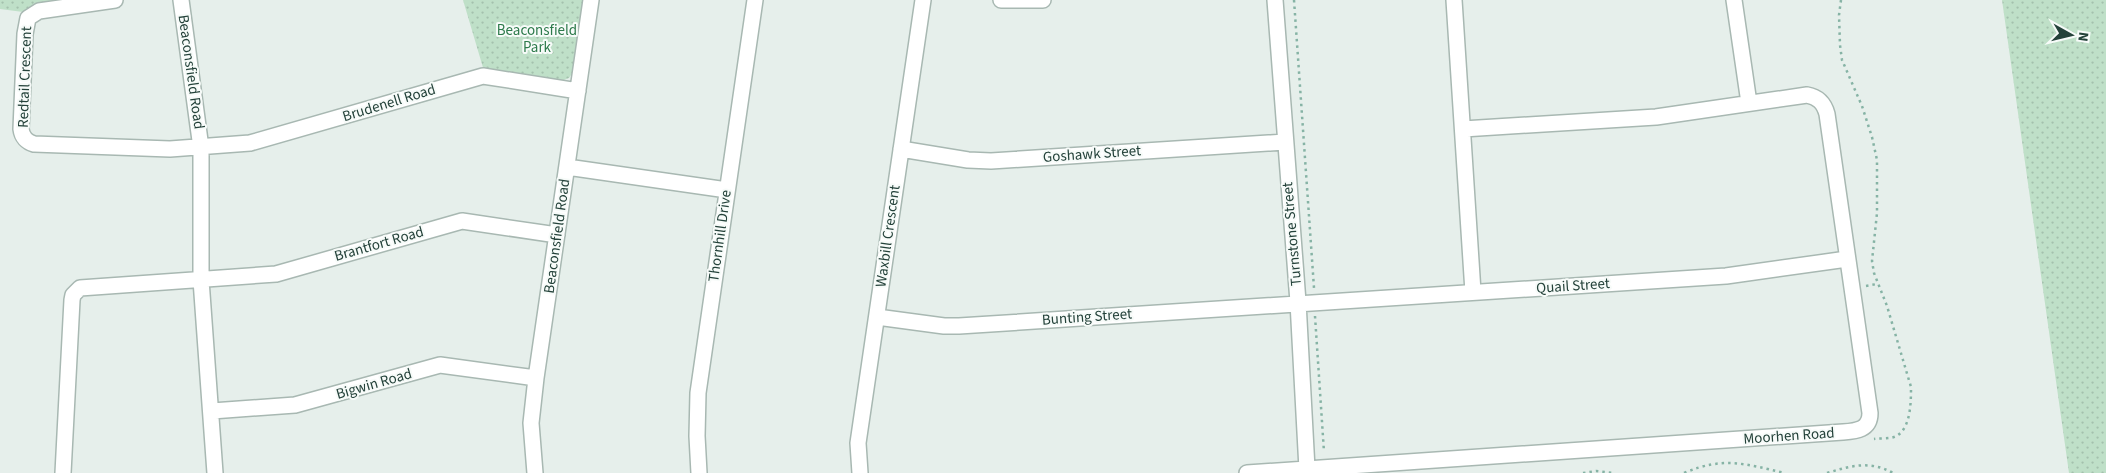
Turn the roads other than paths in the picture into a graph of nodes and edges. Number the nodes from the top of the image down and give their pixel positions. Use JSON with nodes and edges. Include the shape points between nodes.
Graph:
{"nodes":[{"id":1,"x":115,"y":0,"type":"edge"},
{"id":2,"x":181,"y":0,"type":"edge"},
{"id":3,"x":592,"y":0,"type":"edge"},
{"id":4,"x":755,"y":0,"type":"edge"},
{"id":5,"x":923,"y":0,"type":"edge"},
{"id":6,"x":1001,"y":0,"type":"edge"},
{"id":7,"x":1044,"y":0,"type":"edge"},
{"id":8,"x":1276,"y":0,"type":"edge"},
{"id":9,"x":1454,"y":0,"type":"edge"},
{"id":10,"x":1734,"y":0,"type":"edge"},
{"id":11,"x":578,"y":91,"type":"junction"},
{"id":12,"x":1749,"y":103,"type":"junction"},
{"id":13,"x":1463,"y":129,"type":"junction"},
{"id":14,"x":1285,"y":142,"type":"junction"},
{"id":15,"x":201,"y":148,"type":"junction"},
{"id":16,"x":901,"y":149,"type":"junction"},
{"id":17,"x":567,"y":167,"type":"junction"},
{"id":18,"x":727,"y":190,"type":"junction"},
{"id":19,"x":557,"y":235,"type":"junction"},
{"id":20,"x":1847,"y":259,"type":"junction"},
{"id":21,"x":201,"y":280,"type":"junction"},
{"id":22,"x":1473,"y":292,"type":"junction"},
{"id":23,"x":1298,"y":302,"type":"junction"},
{"id":24,"x":877,"y":316,"type":"junction"},
{"id":25,"x":536,"y":378,"type":"junction"},
{"id":26,"x":212,"y":411,"type":"junction"},
{"id":27,"x":1308,"y":469,"type":"junction"},
{"id":28,"x":63,"y":473,"type":"edge"},
{"id":29,"x":215,"y":473,"type":"edge"},
{"id":30,"x":535,"y":473,"type":"edge"},
{"id":31,"x":699,"y":473,"type":"edge"},
{"id":32,"x":860,"y":473,"type":"edge"},
{"id":33,"x":1247,"y":473,"type":"edge"}],
"edges":[{"from":1,"to":15,"type":"street","name":"Redtail Crescent","via":[[39,11],[28,18],[23,136],[34,144]]},
{"from":2,"to":15,"type":"street","name":"Beaconsfield Road"},
{"from":3,"to":11,"type":"street","name":"Beaconsfield Road"},
{"from":4,"to":18,"type":"street","name":"Thornhill Drive"},
{"from":5,"to":16,"type":"street","name":"Waxbill Crescent"},
{"from":6,"to":7,"type":"street"},
{"from":8,"to":14,"type":"street","name":"Turnstone Street"},
{"from":9,"to":13,"type":"street"},
{"from":10,"to":12,"type":"street"},
{"from":11,"to":15,"type":"street","name":"Brudenell Road","via":[[483,76],[250,143]]},
{"from":11,"to":17,"type":"street","name":"Beaconsfield Road"},
{"from":12,"to":13,"type":"street","via":[[1656,117]]},
{"from":12,"to":20,"type":"street","name":"Moorhen Road","via":[[1807,95],[1822,103]]},
{"from":13,"to":22,"type":"street"},
{"from":14,"to":16,"type":"street","name":"Goshawk Street","via":[[990,161]]},
{"from":14,"to":23,"type":"street","name":"Turnstone Street"},
{"from":15,"to":21,"type":"street","name":"Beaconsfield Road"},
{"from":16,"to":24,"type":"street","name":"Waxbill Crescent"},
{"from":17,"to":18,"type":"street"},
{"from":17,"to":19,"type":"street","name":"Beaconsfield Road"},
{"from":18,"to":31,"type":"street","name":"Thornhill Drive","via":[[698,393]]},
{"from":19,"to":21,"type":"street","name":"Brantfort Road","via":[[462,221],[276,274]]},
{"from":19,"to":25,"type":"street","name":"Beaconsfield Road"},
{"from":20,"to":22,"type":"street","name":"Quail Street","via":[[1726,276]]},
{"from":20,"to":27,"type":"street","name":"Moorhen Road","via":[[1870,413],[1869,421],[1860,430]]},
{"from":21,"to":26,"type":"street","name":"Beaconsfield Road"},
{"from":21,"to":28,"type":"street","name":"Brantfort Road","via":[[87,287],[80,288],[73,295]]},
{"from":22,"to":23,"type":"street","name":"Quail Street"},
{"from":23,"to":24,"type":"street","name":"Bunting Street","via":[[959,326]]},
{"from":23,"to":27,"type":"street","name":"Turnstone Street"},
{"from":24,"to":32,"type":"street","name":"Waxbill Crescent","via":[[858,443]]},
{"from":25,"to":26,"type":"street","name":"Bigwin Road","via":[[440,365],[295,405]]},
{"from":25,"to":30,"type":"street","name":"Beaconsfield Road","via":[[531,422]]},
{"from":26,"to":29,"type":"street","name":"Beaconsfield Road"},
{"from":27,"to":33,"type":"street"}]}
